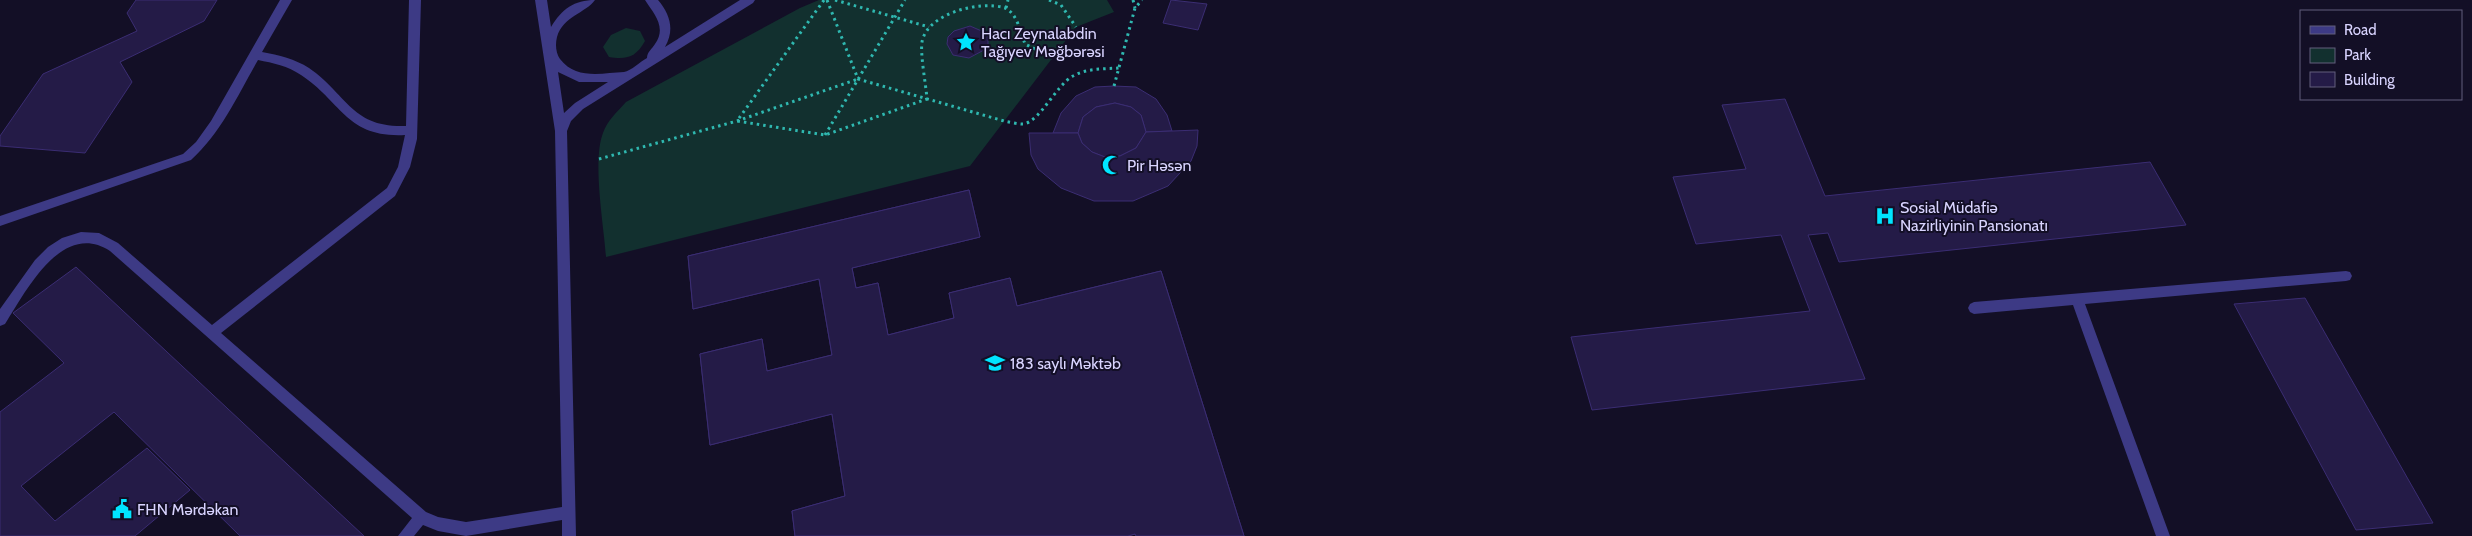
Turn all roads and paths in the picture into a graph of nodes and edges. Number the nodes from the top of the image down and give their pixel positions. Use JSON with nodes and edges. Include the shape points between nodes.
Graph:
{"nodes":[{"id":1,"x":286,"y":0,"type":"edge"},
{"id":2,"x":416,"y":0,"type":"edge"},
{"id":3,"x":541,"y":0,"type":"edge"},
{"id":4,"x":588,"y":0,"type":"edge"},
{"id":5,"x":652,"y":0,"type":"edge"},
{"id":6,"x":749,"y":0,"type":"edge"},
{"id":7,"x":825,"y":0,"type":"edge"},
{"id":8,"x":836,"y":0,"type":"edge"},
{"id":9,"x":905,"y":0,"type":"edge"},
{"id":10,"x":1008,"y":0,"type":"edge"},
{"id":11,"x":1049,"y":0,"type":"edge"},
{"id":12,"x":1133,"y":0,"type":"edge"},
{"id":13,"x":1142,"y":0,"type":"edge"},
{"id":14,"x":1006,"y":8,"type":"junction"},
{"id":15,"x":1135,"y":8,"type":"junction"},
{"id":16,"x":895,"y":16,"type":"junction"},
{"id":17,"x":929,"y":27,"type":"junction"},
{"id":18,"x":1076,"y":27,"type":"dead end"},
{"id":19,"x":550,"y":47,"type":"junction"},
{"id":20,"x":255,"y":54,"type":"junction"},
{"id":21,"x":1053,"y":58,"type":"dead end"},
{"id":22,"x":640,"y":66,"type":"junction"},
{"id":23,"x":1119,"y":68,"type":"junction"},
{"id":24,"x":858,"y":79,"type":"junction"},
{"id":25,"x":1114,"y":86,"type":"dead end"},
{"id":26,"x":927,"y":99,"type":"junction"},
{"id":27,"x":737,"y":122,"type":"junction"},
{"id":28,"x":411,"y":130,"type":"junction"},
{"id":29,"x":561,"y":131,"type":"junction"},
{"id":30,"x":824,"y":136,"type":"junction"},
{"id":31,"x":599,"y":159,"type":"dead end"},
{"id":32,"x":0,"y":221,"type":"edge"},
{"id":33,"x":2346,"y":276,"type":"dead end"},
{"id":34,"x":2077,"y":299,"type":"junction"},
{"id":35,"x":1974,"y":308,"type":"dead end"},
{"id":36,"x":0,"y":320,"type":"edge"},
{"id":37,"x":212,"y":333,"type":"junction"},
{"id":38,"x":569,"y":512,"type":"junction"},
{"id":39,"x":421,"y":517,"type":"junction"},
{"id":40,"x":405,"y":536,"type":"edge"},
{"id":41,"x":569,"y":536,"type":"edge"},
{"id":42,"x":2163,"y":536,"type":"edge"}],
"edges":[{"from":1,"to":20,"type":"lane"},
{"from":2,"to":28,"type":"lane"},
{"from":3,"to":19,"type":"lane"},
{"from":4,"to":19,"type":"lane","via":[[562,17],[553,32]]},
{"from":5,"to":22,"type":"lane","via":[[662,10],[666,24],[664,39],[655,54]]},
{"from":6,"to":22,"type":"lane"},
{"from":7,"to":24,"type":"path"},
{"from":7,"to":27,"type":"path"},
{"from":8,"to":16,"type":"path"},
{"from":9,"to":16,"type":"path"},
{"from":10,"to":14,"type":"path"},
{"from":11,"to":18,"type":"path","via":[[1061,5]]},
{"from":12,"to":15,"type":"path"},
{"from":13,"to":15,"type":"path"},
{"from":14,"to":17,"type":"path","via":[[979,4],[942,15]]},
{"from":14,"to":21,"type":"path","via":[[1016,19],[1025,44]]},
{"from":15,"to":23,"type":"path"},
{"from":16,"to":17,"type":"path"},
{"from":16,"to":24,"type":"path"},
{"from":17,"to":26,"type":"path","via":[[922,42]]},
{"from":19,"to":22,"type":"lane","via":[[554,61],[564,72],[580,78],[600,80]]},
{"from":19,"to":29,"type":"lane"},
{"from":20,"to":28,"type":"lane","via":[[283,60],[306,72],[360,122],[388,131]]},
{"from":20,"to":32,"type":"lane","via":[[215,124],[188,157]]},
{"from":22,"to":29,"type":"lane","via":[[579,106],[566,118]]},
{"from":23,"to":25,"type":"path"},
{"from":23,"to":26,"type":"path","via":[[1098,68],[1072,74],[1030,122],[1022,124],[1004,122]]},
{"from":24,"to":26,"type":"path"},
{"from":24,"to":27,"type":"path"},
{"from":24,"to":30,"type":"path"},
{"from":26,"to":30,"type":"path"},
{"from":27,"to":30,"type":"path"},
{"from":27,"to":31,"type":"path"},
{"from":28,"to":37,"type":"lane","via":[[408,160],[402,177],[391,192]]},
{"from":29,"to":38,"type":"lane"},
{"from":33,"to":34,"type":"lane"},
{"from":34,"to":35,"type":"lane"},
{"from":34,"to":42,"type":"lane"},
{"from":36,"to":37,"type":"lane","via":[[44,258],[61,243],[98,238],[114,247]]},
{"from":37,"to":39,"type":"lane"},
{"from":38,"to":39,"type":"lane","via":[[466,529]]},
{"from":38,"to":41,"type":"lane"},
{"from":39,"to":40,"type":"lane"}]}
